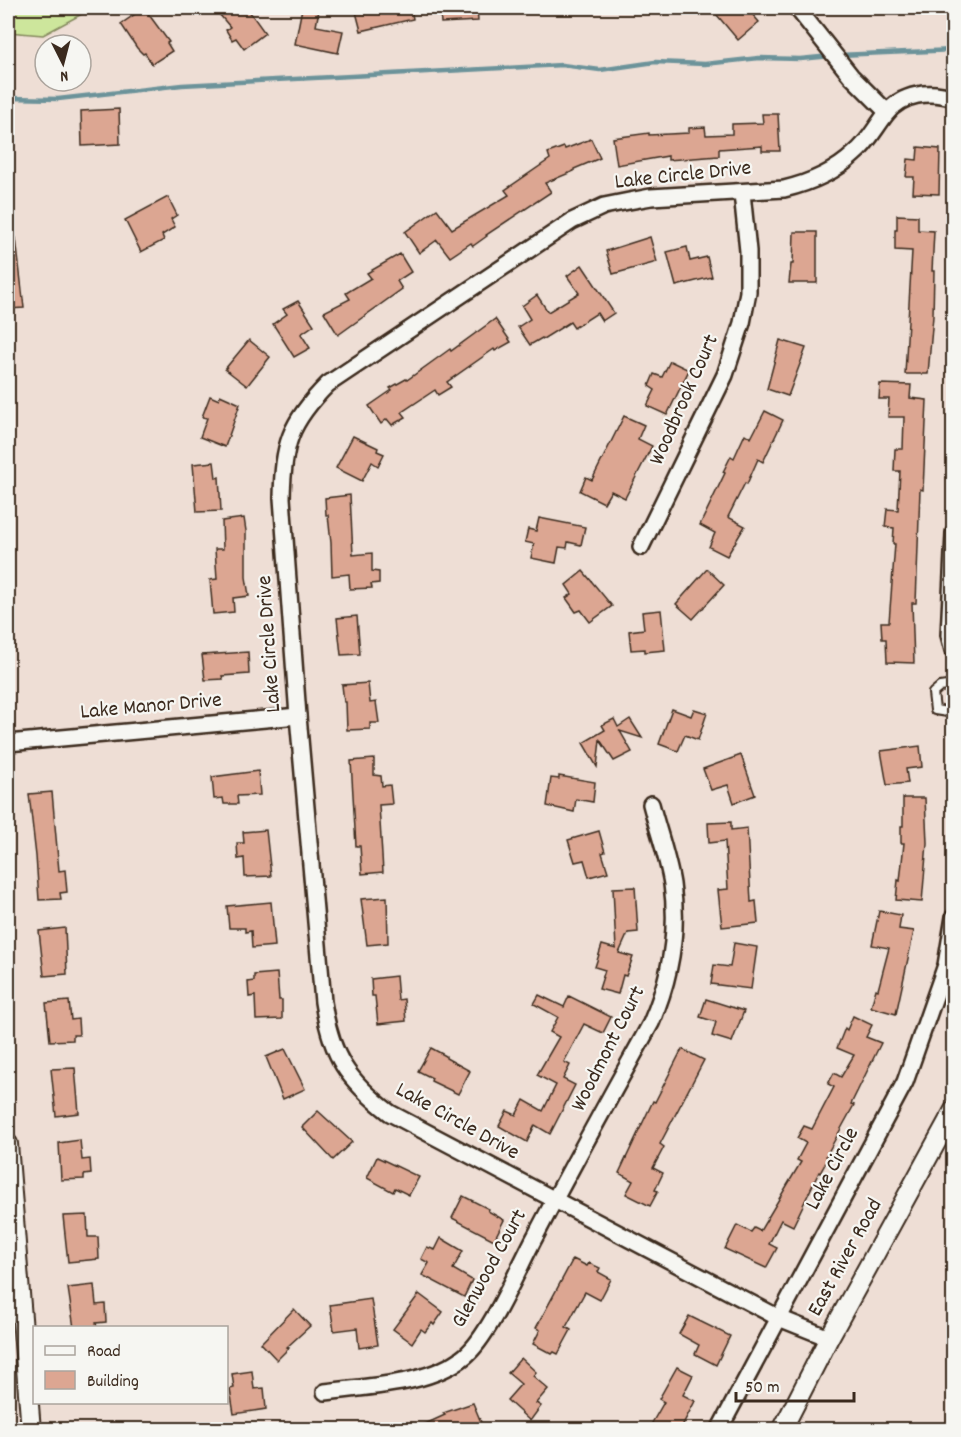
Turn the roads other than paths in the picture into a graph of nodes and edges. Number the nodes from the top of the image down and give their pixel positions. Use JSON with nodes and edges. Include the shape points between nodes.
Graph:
{"nodes":[{"id":1,"x":797,"y":8,"type":"edge"},
{"id":2,"x":954,"y":98,"type":"edge"},
{"id":3,"x":887,"y":112,"type":"junction"},
{"id":4,"x":742,"y":192,"type":"junction"},
{"id":5,"x":954,"y":533,"type":"edge"},
{"id":6,"x":641,"y":547,"type":"dead end"},
{"id":7,"x":952,"y":650,"type":"edge"},
{"id":8,"x":954,"y":685,"type":"edge"},
{"id":9,"x":954,"y":712,"type":"edge"},
{"id":10,"x":298,"y":716,"type":"junction"},
{"id":11,"x":8,"y":743,"type":"edge"},
{"id":12,"x":651,"y":804,"type":"dead end"},
{"id":13,"x":954,"y":916,"type":"edge"},
{"id":14,"x":954,"y":1110,"type":"edge"},
{"id":15,"x":8,"y":1144,"type":"edge"},
{"id":16,"x":554,"y":1200,"type":"junction"},
{"id":17,"x":779,"y":1318,"type":"junction"},
{"id":18,"x":829,"y":1338,"type":"junction"},
{"id":19,"x":325,"y":1392,"type":"dead end"},
{"id":20,"x":31,"y":1430,"type":"edge"},
{"id":21,"x":719,"y":1430,"type":"edge"},
{"id":22,"x":782,"y":1430,"type":"edge"}],
"edges":[{"from":1,"to":3,"type":"street"},
{"from":2,"to":3,"type":"street","name":"Lake Circle Drive","via":[[931,93],[917,95],[905,98]]},
{"from":3,"to":4,"type":"street","name":"Lake Circle Drive","via":[[864,146],[838,167],[784,189]]},
{"from":4,"to":6,"type":"street","name":"Woodbrook Court","via":[[748,274],[742,323],[724,375]]},
{"from":4,"to":10,"type":"street","name":"Lake Circle Drive","via":[[651,197],[604,206],[572,221],[328,384],[309,403],[290,434],[282,471]]},
{"from":5,"to":7,"type":"street","via":[[949,635]]},
{"from":8,"to":9,"type":"lane","via":[[940,687],[933,693],[933,703],[934,710]]},
{"from":10,"to":11,"type":"street","name":"Lake Manor Drive"},
{"from":10,"to":16,"type":"street","name":"Lake Circle Drive","via":[[323,1002],[339,1059],[349,1076],[390,1113]]},
{"from":12,"to":16,"type":"street","name":"Woodmont Court","via":[[672,883],[674,910],[668,977],[651,1023]]},
{"from":13,"to":17,"type":"street","name":"Lake Circle","via":[[946,965],[905,1082]]},
{"from":14,"to":18,"type":"street","name":"East River Road"},
{"from":15,"to":20,"type":"street"},
{"from":16,"to":17,"type":"street","name":"Lake Circle Drive"},
{"from":16,"to":19,"type":"street","name":"Glenwood Court","via":[[486,1329],[466,1356],[446,1369],[416,1378]]},
{"from":17,"to":18,"type":"street","name":"Lake Circle Drive"},
{"from":17,"to":21,"type":"street","name":"Lake Circle"},
{"from":18,"to":22,"type":"street","name":"East River Road"}]}
